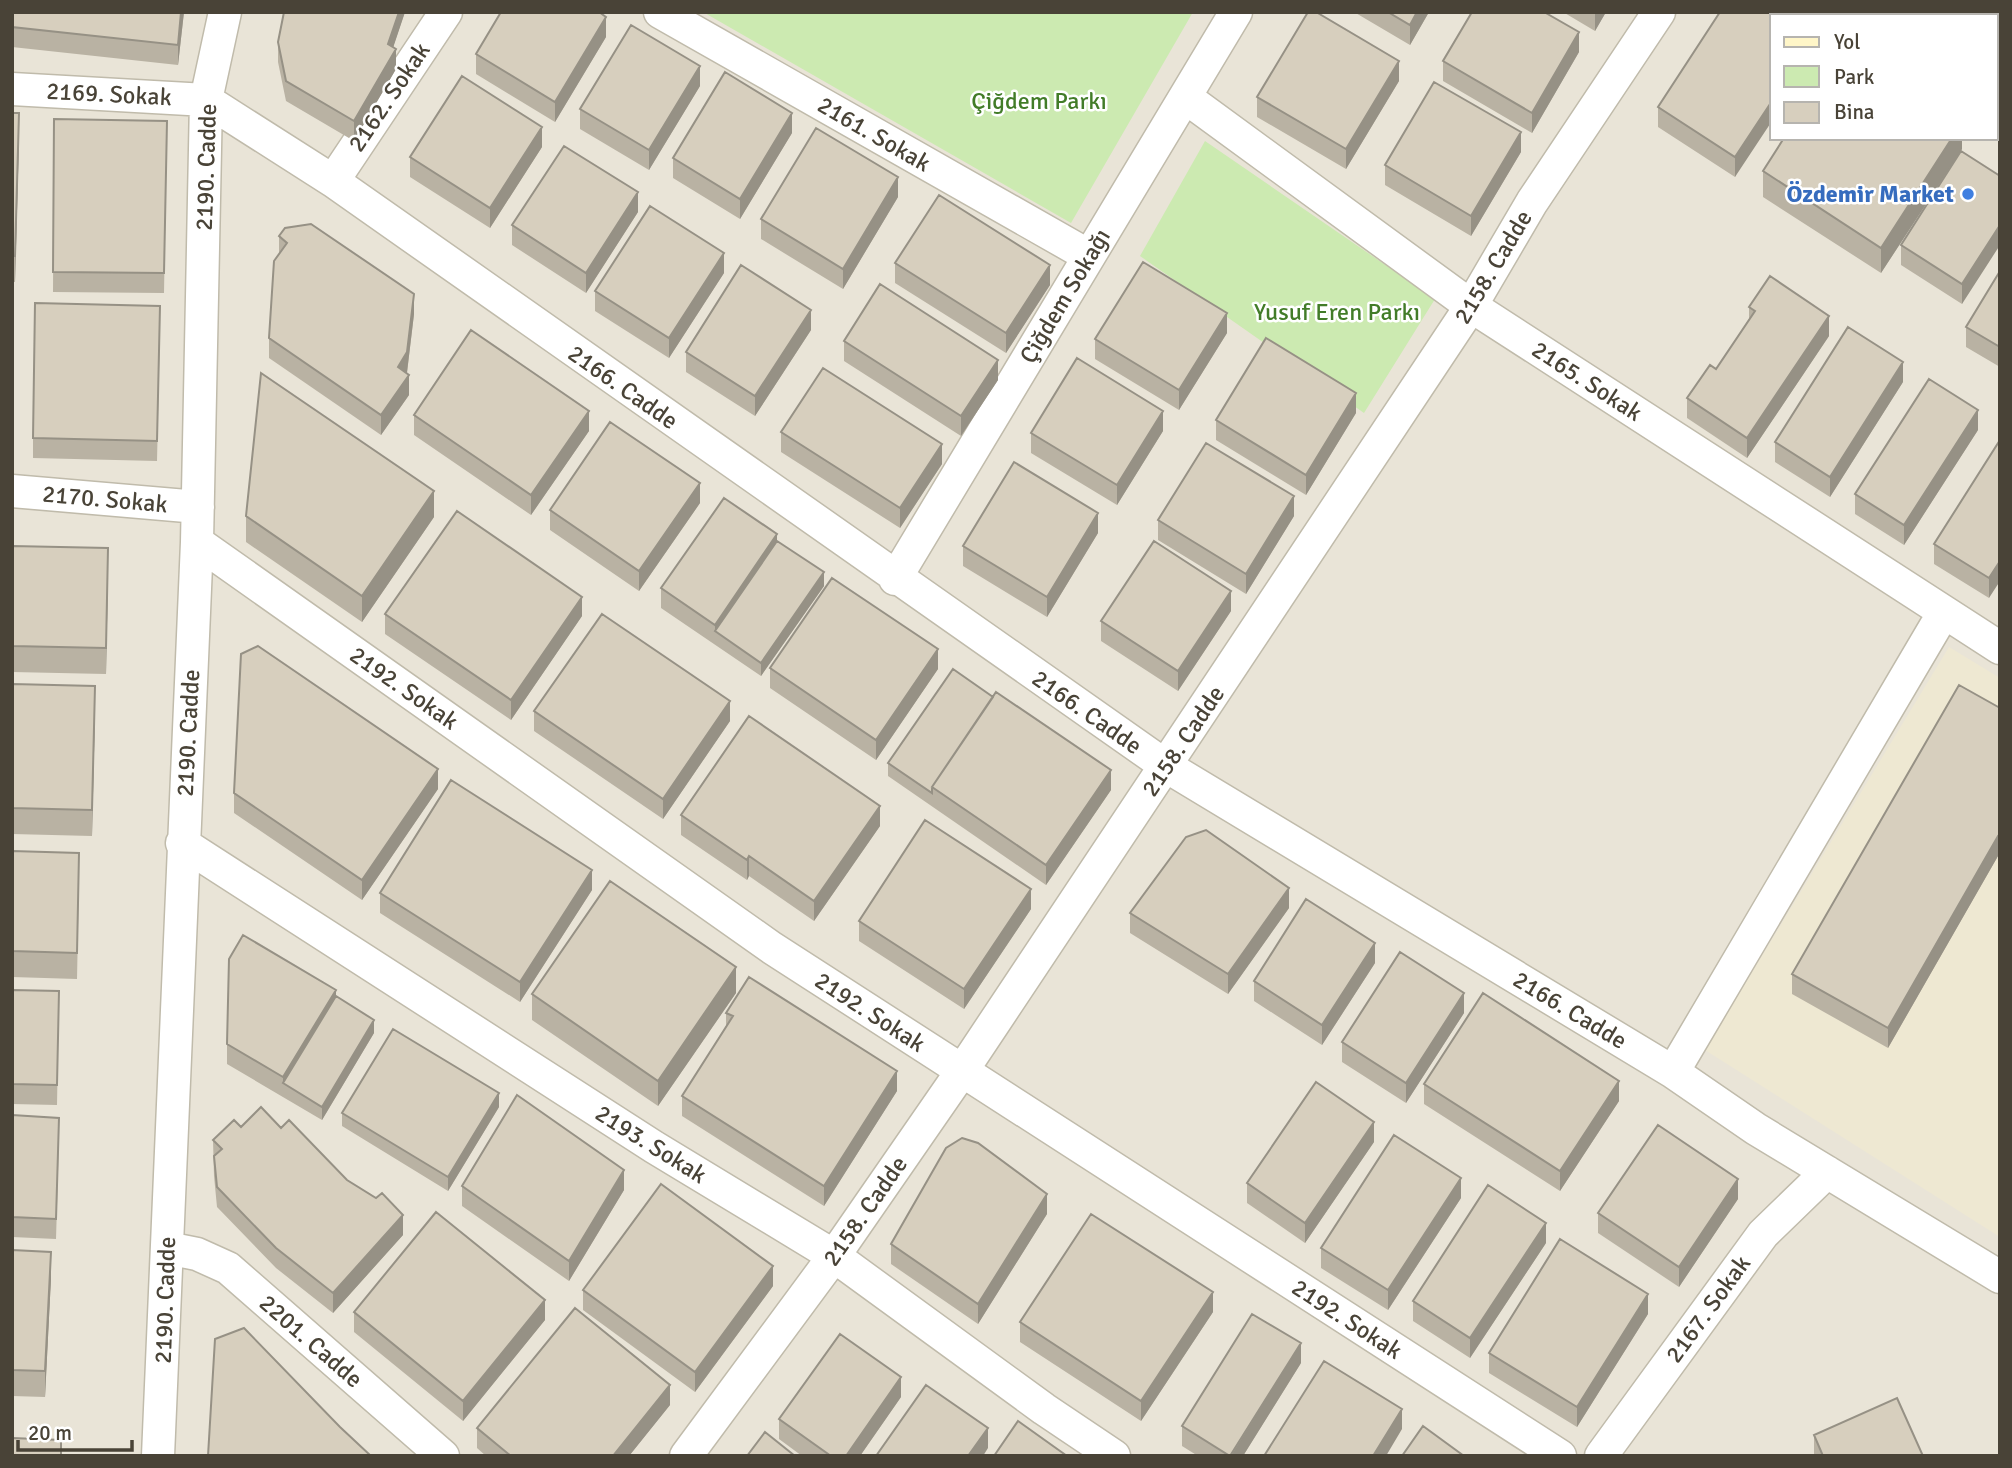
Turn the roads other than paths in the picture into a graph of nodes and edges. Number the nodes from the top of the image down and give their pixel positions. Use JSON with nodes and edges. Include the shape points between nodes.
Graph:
{"nodes":[{"id":1,"x":225,"y":12,"type":"edge"},
{"id":2,"x":446,"y":12,"type":"edge"},
{"id":3,"x":660,"y":12,"type":"edge"},
{"id":4,"x":1236,"y":12,"type":"edge"},
{"id":5,"x":1659,"y":12,"type":"edge"},
{"id":6,"x":12,"y":89,"type":"edge"},
{"id":7,"x":1185,"y":97,"type":"junction"},
{"id":8,"x":206,"y":100,"type":"junction"},
{"id":9,"x":333,"y":181,"type":"junction"},
{"id":10,"x":1089,"y":256,"type":"junction"},
{"id":11,"x":1471,"y":306,"type":"junction"},
{"id":12,"x":12,"y":491,"type":"edge"},
{"id":13,"x":198,"y":507,"type":"junction"},
{"id":14,"x":197,"y":542,"type":"junction"},
{"id":15,"x":895,"y":579,"type":"junction"},
{"id":16,"x":1944,"y":612,"type":"junction"},
{"id":17,"x":2000,"y":648,"type":"edge"},
{"id":18,"x":1166,"y":766,"type":"junction"},
{"id":19,"x":182,"y":843,"type":"junction"},
{"id":20,"x":962,"y":1071,"type":"junction"},
{"id":21,"x":1673,"y":1072,"type":"junction"},
{"id":22,"x":1828,"y":1172,"type":"junction"},
{"id":23,"x":167,"y":1248,"type":"junction"},
{"id":24,"x":834,"y":1256,"type":"junction"},
{"id":25,"x":2000,"y":1277,"type":"edge"},
{"id":26,"x":158,"y":1456,"type":"edge"},
{"id":27,"x":443,"y":1456,"type":"edge"},
{"id":28,"x":686,"y":1456,"type":"edge"},
{"id":29,"x":1114,"y":1456,"type":"edge"},
{"id":30,"x":1560,"y":1456,"type":"edge"},
{"id":31,"x":1601,"y":1456,"type":"edge"}],
"edges":[{"from":1,"to":8,"type":"street","name":"2190. Cadde"},
{"from":2,"to":9,"type":"street","name":"2162. Sokak"},
{"from":3,"to":10,"type":"street","name":"2161. Sokak"},
{"from":4,"to":7,"type":"street","name":"Çiğdem Sokağı"},
{"from":5,"to":11,"type":"street","name":"2158. Cadde","via":[[1532,202]]},
{"from":6,"to":8,"type":"street","name":"2169. Sokak"},
{"from":7,"to":10,"type":"street","name":"Çiğdem Sokağı"},
{"from":7,"to":11,"type":"street","name":"2165. Sokak"},
{"from":8,"to":9,"type":"street","name":"2166. Cadde"},
{"from":8,"to":13,"type":"street","name":"2190. Cadde"},
{"from":9,"to":15,"type":"street","name":"2166. Cadde"},
{"from":10,"to":15,"type":"street","name":"Çiğdem Sokağı"},
{"from":11,"to":16,"type":"street","name":"2165. Sokak"},
{"from":11,"to":18,"type":"street","name":"2158. Cadde"},
{"from":12,"to":13,"type":"street","name":"2170. Sokak"},
{"from":13,"to":14,"type":"street","name":"2190. Cadde"},
{"from":14,"to":19,"type":"street","name":"2190. Cadde"},
{"from":14,"to":20,"type":"street","name":"2192. Sokak","via":[[772,948]]},
{"from":15,"to":18,"type":"street","name":"2166. Cadde"},
{"from":16,"to":17,"type":"street","name":"2165. Sokak"},
{"from":16,"to":21,"type":"street"},
{"from":18,"to":20,"type":"street","name":"2158. Cadde"},
{"from":18,"to":21,"type":"street","name":"2166. Cadde"},
{"from":19,"to":23,"type":"street","name":"2190. Cadde"},
{"from":19,"to":24,"type":"street","name":"2193. Sokak","via":[[654,1147]]},
{"from":20,"to":24,"type":"street","name":"2158. Cadde"},
{"from":20,"to":30,"type":"street","name":"2192. Sokak"},
{"from":21,"to":22,"type":"street","name":"2166. Cadde"},
{"from":22,"to":25,"type":"street","name":"2166. Cadde"},
{"from":22,"to":31,"type":"street","name":"2167. Sokak","via":[[1763,1234]]},
{"from":23,"to":26,"type":"street","name":"2190. Cadde"},
{"from":23,"to":27,"type":"street","name":"2201. Cadde","via":[[197,1254],[228,1268]]},
{"from":24,"to":28,"type":"street","name":"2158. Cadde"},
{"from":24,"to":29,"type":"street","name":"2193. Sokak"}]}
